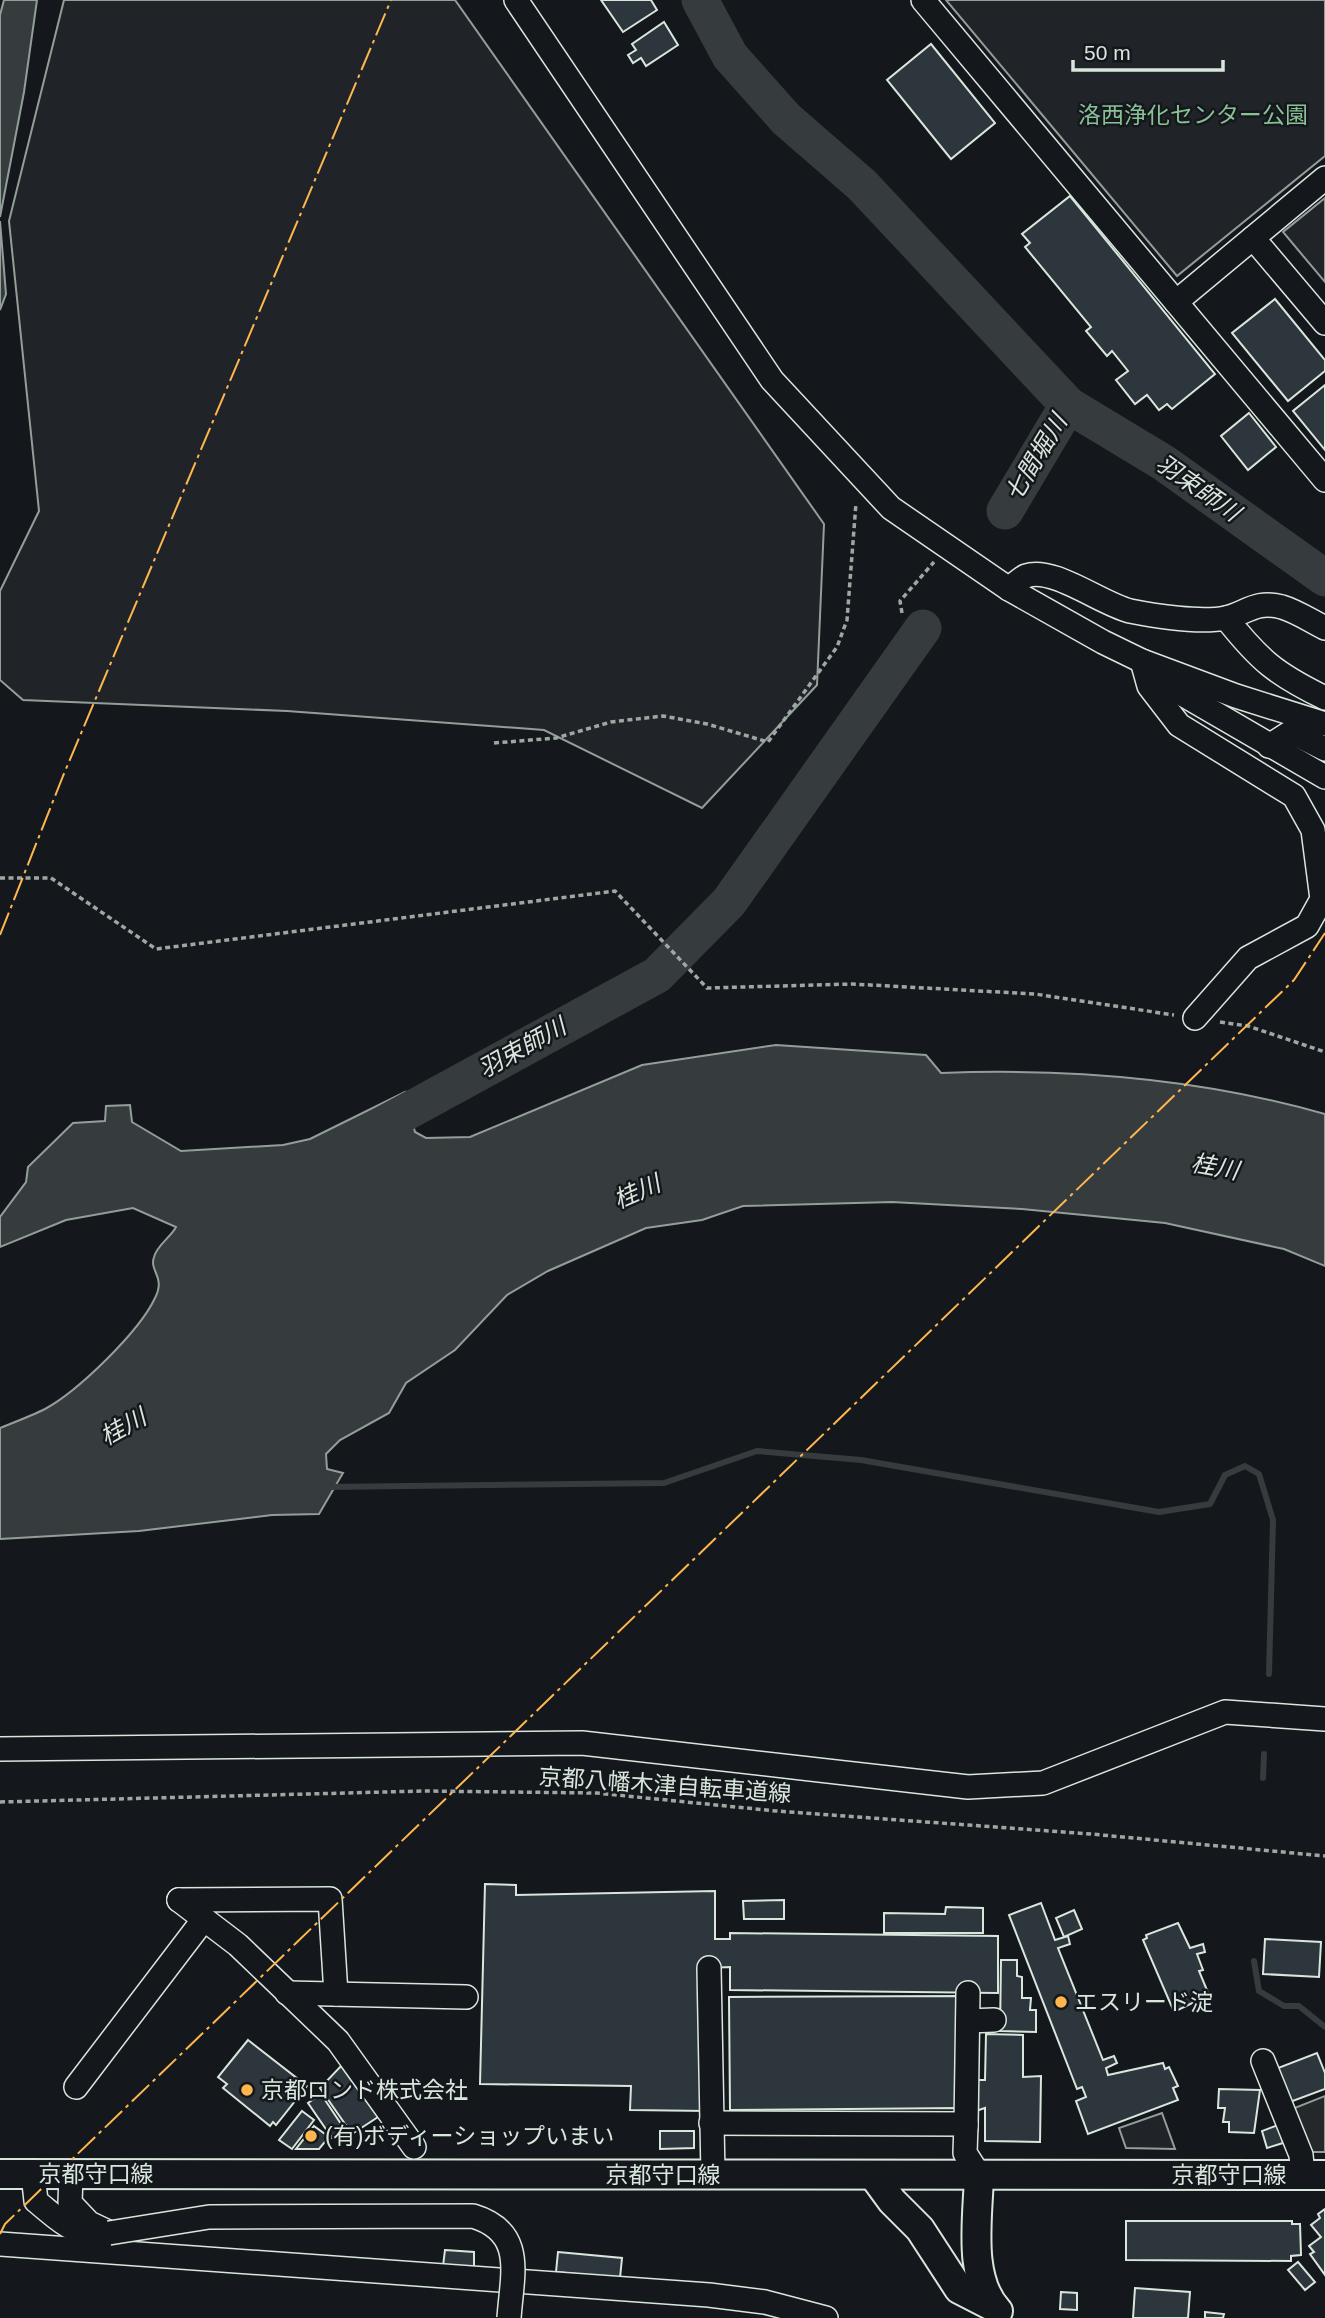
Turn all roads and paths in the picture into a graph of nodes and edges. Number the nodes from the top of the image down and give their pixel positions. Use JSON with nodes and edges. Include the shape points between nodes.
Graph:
{"nodes":[{"id":1,"x":516,"y":0,"type":"edge"},
{"id":2,"x":923,"y":0,"type":"edge"},
{"id":3,"x":1325,"y":178,"type":"edge"},
{"id":4,"x":1253,"y":237,"type":"junction"},
{"id":5,"x":1176,"y":302,"type":"junction"},
{"id":6,"x":1325,"y":323,"type":"edge"},
{"id":7,"x":857,"y":474,"type":"junction"},
{"id":8,"x":1325,"y":480,"type":"edge"},
{"id":9,"x":926,"y":572,"type":"dead end"},
{"id":10,"x":1009,"y":589,"type":"junction"},
{"id":11,"x":902,"y":613,"type":"dead end"},
{"id":12,"x":1226,"y":618,"type":"junction"},
{"id":13,"x":1325,"y":628,"type":"edge"},
{"id":14,"x":1142,"y":661,"type":"junction"},
{"id":15,"x":1325,"y":698,"type":"edge"},
{"id":16,"x":1325,"y":724,"type":"edge"},
{"id":17,"x":494,"y":743,"type":"dead end"},
{"id":18,"x":1269,"y":746,"type":"junction"},
{"id":19,"x":1325,"y":749,"type":"edge"},
{"id":20,"x":1325,"y":777,"type":"edge"},
{"id":21,"x":0,"y":878,"type":"edge"},
{"id":22,"x":1195,"y":1018,"type":"junction"},
{"id":23,"x":1325,"y":1052,"type":"edge"},
{"id":24,"x":1325,"y":1719,"type":"edge"},
{"id":25,"x":0,"y":1749,"type":"edge"},
{"id":26,"x":0,"y":1802,"type":"edge"},
{"id":27,"x":1325,"y":1856,"type":"edge"},
{"id":28,"x":204,"y":1919,"type":"junction"},
{"id":29,"x":709,"y":1968,"type":"dead end"},
{"id":30,"x":287,"y":1993,"type":"junction"},
{"id":31,"x":968,"y":1993,"type":"dead end"},
{"id":32,"x":336,"y":1994,"type":"junction"},
{"id":33,"x":466,"y":1997,"type":"dead end"},
{"id":34,"x":995,"y":2020,"type":"dead end"},
{"id":35,"x":968,"y":2021,"type":"junction"},
{"id":36,"x":1263,"y":2061,"type":"dead end"},
{"id":37,"x":76,"y":2087,"type":"dead end"},
{"id":38,"x":711,"y":2123,"type":"junction"},
{"id":39,"x":966,"y":2127,"type":"junction"},
{"id":40,"x":414,"y":2147,"type":"dead end"},
{"id":41,"x":0,"y":2174,"type":"edge"},
{"id":42,"x":71,"y":2174,"type":"junction"},
{"id":43,"x":713,"y":2175,"type":"junction"},
{"id":44,"x":873,"y":2175,"type":"junction"},
{"id":45,"x":979,"y":2175,"type":"junction"},
{"id":46,"x":1314,"y":2175,"type":"edge"},
{"id":47,"x":35,"y":2188,"type":"junction"},
{"id":48,"x":109,"y":2233,"type":"junction"},
{"id":49,"x":0,"y":2244,"type":"edge"},
{"id":50,"x":999,"y":2312,"type":"edge"},
{"id":51,"x":509,"y":2318,"type":"edge"},
{"id":52,"x":826,"y":2318,"type":"edge"}],
"edges":[{"from":1,"to":7,"type":"street","via":[[772,380]]},
{"from":2,"to":5,"type":"street"},
{"from":3,"to":4,"type":"street"},
{"from":4,"to":5,"type":"street"},
{"from":4,"to":6,"type":"street"},
{"from":5,"to":8,"type":"street"},
{"from":7,"to":10,"type":"street","via":[[891,508]]},
{"from":7,"to":17,"type":"path","via":[[847,620],[837,647],[768,742],[663,716],[611,722],[556,738]]},
{"from":9,"to":11,"type":"path","via":[[900,601]]},
{"from":10,"to":12,"type":"street","via":[[1025,577],[1053,575],[1130,611]]},
{"from":10,"to":14,"type":"street"},
{"from":12,"to":13,"type":"street","via":[[1252,605],[1281,607]]},
{"from":12,"to":15,"type":"street","via":[[1282,678]]},
{"from":14,"to":16,"type":"street"},
{"from":14,"to":18,"type":"street","via":[[1177,691]]},
{"from":14,"to":22,"type":"street","via":[[1149,686],[1179,725],[1294,796],[1313,830],[1322,899],[1307,926],[1248,958]]},
{"from":18,"to":19,"type":"street","via":[[1291,732]]},
{"from":18,"to":20,"type":"street"},
{"from":21,"to":22,"type":"path","via":[[51,878],[156,949],[615,891],[707,988],[852,984],[1035,994]]},
{"from":22,"to":23,"type":"path","via":[[1248,1026]]},
{"from":24,"to":25,"type":"street","via":[[1225,1712],[1043,1783],[968,1787],[582,1744]]},
{"from":26,"to":27,"type":"path","name":"京都八幡木津自転車道線","via":[[410,1792],[597,1793]]},
{"from":28,"to":30,"type":"street"},
{"from":28,"to":32,"type":"street","via":[[178,1900],[330,1899]]},
{"from":28,"to":37,"type":"street"},
{"from":29,"to":38,"type":"street"},
{"from":30,"to":32,"type":"street"},
{"from":30,"to":40,"type":"street","via":[[338,2040]]},
{"from":31,"to":35,"type":"street"},
{"from":32,"to":33,"type":"street"},
{"from":34,"to":35,"type":"street"},
{"from":35,"to":39,"type":"street"},
{"from":36,"to":46,"type":"street","via":[[1301,2155]]},
{"from":38,"to":39,"type":"street"},
{"from":38,"to":43,"type":"street"},
{"from":39,"to":45,"type":"street","via":[[965,2153]]},
{"from":41,"to":47,"type":"main road","name":"京都守口線"},
{"from":42,"to":43,"type":"main road","name":"京都守口線"},
{"from":42,"to":47,"type":"main road","name":"京都守口線"},
{"from":42,"to":48,"type":"street","via":[[70,2203]]},
{"from":43,"to":44,"type":"main road","name":"京都守口線"},
{"from":44,"to":45,"type":"main road","name":"京都守口線"},
{"from":44,"to":50,"type":"main road","via":[[920,2229],[959,2289]]},
{"from":45,"to":46,"type":"main road","name":"京都守口線"},
{"from":45,"to":50,"type":"main road","via":[[978,2259],[983,2284]]},
{"from":47,"to":48,"type":"street","via":[[71,2230]]},
{"from":48,"to":51,"type":"street","bridge":true,"via":[[209,2217],[473,2216],[489,2221],[510,2243]]},
{"from":49,"to":52,"type":"street","via":[[709,2295],[765,2302]]}]}
